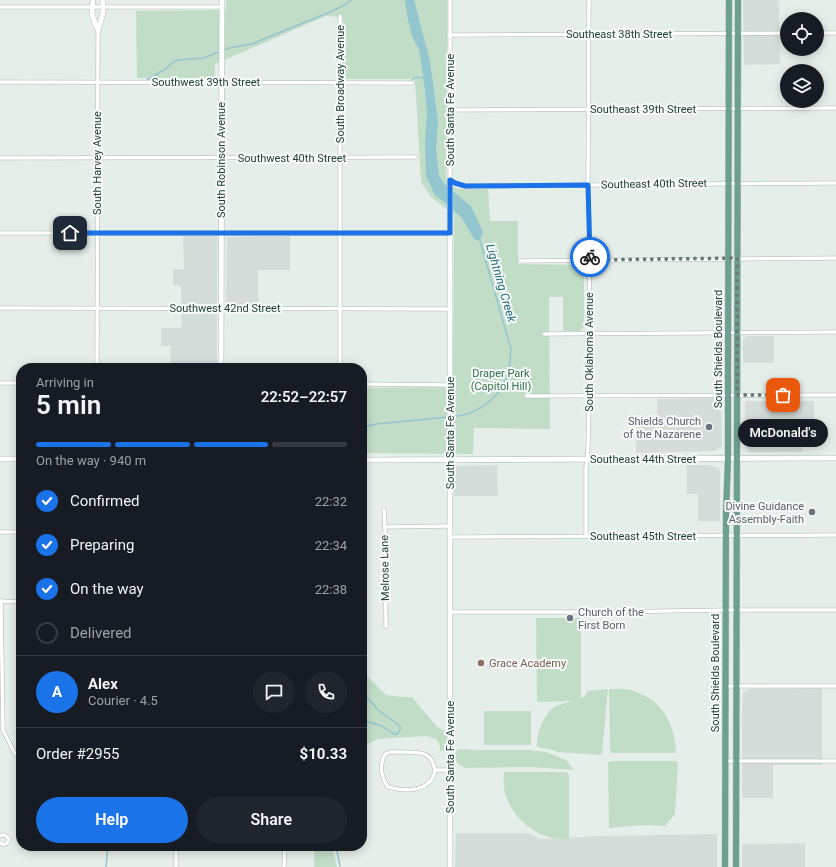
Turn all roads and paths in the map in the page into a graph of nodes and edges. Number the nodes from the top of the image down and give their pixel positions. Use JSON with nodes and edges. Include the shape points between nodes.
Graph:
{"nodes":[{"id":1,"x":93,"y":0,"type":"edge"},
{"id":2,"x":103,"y":0,"type":"edge"},
{"id":3,"x":222,"y":0,"type":"edge"},
{"id":4,"x":450,"y":0,"type":"edge"},
{"id":5,"x":589,"y":0,"type":"edge"},
{"id":6,"x":729,"y":0,"type":"edge"},
{"id":7,"x":738,"y":0,"type":"edge"},
{"id":8,"x":0,"y":7,"type":"edge"},
{"id":9,"x":92,"y":7,"type":"junction"},
{"id":10,"x":103,"y":7,"type":"junction"},
{"id":11,"x":222,"y":7,"type":"junction"},
{"id":12,"x":340,"y":16,"type":"dead end"},
{"id":13,"x":98,"y":30,"type":"junction"},
{"id":14,"x":729,"y":33,"type":"junction"},
{"id":15,"x":780,"y":33,"type":"edge"},
{"id":16,"x":824,"y":33,"type":"edge"},
{"id":17,"x":836,"y":33,"type":"edge"},
{"id":18,"x":590,"y":34,"type":"junction"},
{"id":19,"x":738,"y":34,"type":"junction"},
{"id":20,"x":450,"y":35,"type":"junction"},
{"id":21,"x":0,"y":82,"type":"edge"},
{"id":22,"x":98,"y":82,"type":"junction"},
{"id":23,"x":340,"y":82,"type":"junction"},
{"id":24,"x":221,"y":83,"type":"junction"},
{"id":25,"x":413,"y":83,"type":"dead end"},
{"id":26,"x":738,"y":108,"type":"junction"},
{"id":27,"x":836,"y":108,"type":"edge"},
{"id":28,"x":728,"y":109,"type":"junction"},
{"id":29,"x":450,"y":110,"type":"junction"},
{"id":30,"x":589,"y":110,"type":"junction"},
{"id":31,"x":0,"y":158,"type":"edge"},
{"id":32,"x":97,"y":158,"type":"junction"},
{"id":33,"x":221,"y":158,"type":"junction"},
{"id":34,"x":340,"y":158,"type":"junction"},
{"id":35,"x":416,"y":158,"type":"dead end"},
{"id":36,"x":450,"y":180,"type":"junction"},
{"id":37,"x":728,"y":183,"type":"junction"},
{"id":38,"x":737,"y":183,"type":"junction"},
{"id":39,"x":836,"y":183,"type":"edge"},
{"id":40,"x":588,"y":185,"type":"junction"},
{"id":41,"x":0,"y":232,"type":"edge"},
{"id":42,"x":97,"y":233,"type":"junction"},
{"id":43,"x":221,"y":233,"type":"junction"},
{"id":44,"x":340,"y":233,"type":"junction"},
{"id":45,"x":450,"y":233,"type":"junction"},
{"id":46,"x":737,"y":258,"type":"junction"},
{"id":47,"x":836,"y":258,"type":"edge"},
{"id":48,"x":728,"y":259,"type":"junction"},
{"id":49,"x":590,"y":260,"type":"junction"},
{"id":50,"x":520,"y":261,"type":"dead end"},
{"id":51,"x":0,"y":308,"type":"edge"},
{"id":52,"x":98,"y":308,"type":"junction"},
{"id":53,"x":221,"y":308,"type":"junction"},
{"id":54,"x":340,"y":308,"type":"junction"},
{"id":55,"x":450,"y":309,"type":"junction"},
{"id":56,"x":836,"y":332,"type":"edge"},
{"id":57,"x":728,"y":333,"type":"junction"},
{"id":58,"x":737,"y":333,"type":"junction"},
{"id":59,"x":544,"y":334,"type":"dead end"},
{"id":60,"x":588,"y":334,"type":"junction"},
{"id":61,"x":97,"y":363,"type":"edge"},
{"id":62,"x":221,"y":363,"type":"edge"},
{"id":63,"x":340,"y":363,"type":"edge"},
{"id":64,"x":0,"y":383,"type":"edge"},
{"id":65,"x":16,"y":383,"type":"edge"},
{"id":66,"x":367,"y":384,"type":"edge"},
{"id":67,"x":450,"y":385,"type":"junction"},
{"id":68,"x":728,"y":395,"type":"junction"},
{"id":69,"x":737,"y":395,"type":"junction"},
{"id":70,"x":836,"y":395,"type":"edge"},
{"id":71,"x":526,"y":396,"type":"dead end"},
{"id":72,"x":589,"y":396,"type":"junction"},
{"id":73,"x":728,"y":458,"type":"junction"},
{"id":74,"x":737,"y":458,"type":"junction"},
{"id":75,"x":836,"y":458,"type":"edge"},
{"id":76,"x":0,"y":459,"type":"edge"},
{"id":77,"x":16,"y":459,"type":"edge"},
{"id":78,"x":587,"y":459,"type":"junction"},
{"id":79,"x":367,"y":460,"type":"edge"},
{"id":80,"x":450,"y":460,"type":"junction"},
{"id":81,"x":384,"y":509,"type":"dead end"},
{"id":82,"x":450,"y":526,"type":"junction"},
{"id":83,"x":385,"y":527,"type":"junction"},
{"id":84,"x":0,"y":532,"type":"edge"},
{"id":85,"x":16,"y":532,"type":"edge"},
{"id":86,"x":836,"y":535,"type":"edge"},
{"id":87,"x":450,"y":536,"type":"junction"},
{"id":88,"x":586,"y":536,"type":"junction"},
{"id":89,"x":726,"y":536,"type":"junction"},
{"id":90,"x":736,"y":536,"type":"junction"},
{"id":91,"x":1,"y":601,"type":"edge"},
{"id":92,"x":16,"y":602,"type":"edge"},
{"id":93,"x":726,"y":610,"type":"junction"},
{"id":94,"x":736,"y":610,"type":"junction"},
{"id":95,"x":836,"y":610,"type":"edge"},
{"id":96,"x":450,"y":612,"type":"junction"},
{"id":97,"x":386,"y":627,"type":"dead end"},
{"id":98,"x":725,"y":686,"type":"junction"},
{"id":99,"x":736,"y":686,"type":"junction"},
{"id":100,"x":836,"y":686,"type":"edge"},
{"id":101,"x":15,"y":754,"type":"dead end"},
{"id":102,"x":725,"y":761,"type":"junction"},
{"id":103,"x":736,"y":761,"type":"junction"},
{"id":104,"x":836,"y":761,"type":"edge"},
{"id":105,"x":435,"y":770,"type":"junction"},
{"id":106,"x":450,"y":770,"type":"junction"},
{"id":107,"x":0,"y":836,"type":"edge"},
{"id":108,"x":0,"y":843,"type":"edge"},
{"id":109,"x":176,"y":851,"type":"edge"},
{"id":110,"x":285,"y":851,"type":"edge"},
{"id":111,"x":176,"y":867,"type":"edge"},
{"id":112,"x":284,"y":867,"type":"edge"},
{"id":113,"x":450,"y":867,"type":"edge"},
{"id":114,"x":725,"y":867,"type":"edge"},
{"id":115,"x":736,"y":867,"type":"edge"}],
"edges":[{"from":1,"to":9,"type":"street","name":"South Harvey Avenue"},
{"from":2,"to":10,"type":"street","name":"South Harvey Avenue"},
{"from":3,"to":11,"type":"street","name":"South Robinson Avenue"},
{"from":4,"to":20,"type":"street","name":"South Santa Fe Avenue"},
{"from":5,"to":18,"type":"street","name":"South Oklahoma Avenue"},
{"from":6,"to":14,"type":"main road","name":"South Shields Boulevard"},
{"from":7,"to":19,"type":"main road","name":"South Shields Boulevard"},
{"from":8,"to":9,"type":"street"},
{"from":9,"to":10,"type":"street"},
{"from":9,"to":13,"type":"street","name":"South Harvey Avenue","via":[[92,15]]},
{"from":10,"to":11,"type":"street"},
{"from":10,"to":13,"type":"street","name":"South Harvey Avenue"},
{"from":11,"to":24,"type":"street","name":"South Robinson Avenue"},
{"from":12,"to":23,"type":"street","name":"South Broadway Avenue"},
{"from":13,"to":22,"type":"street","name":"South Harvey Avenue"},
{"from":14,"to":18,"type":"street","name":"Southeast 38th Street"},
{"from":14,"to":19,"type":"street","name":"Southeast 38th Street"},
{"from":14,"to":28,"type":"main road","name":"South Shields Boulevard"},
{"from":15,"to":19,"type":"street","name":"Southeast 38th Street"},
{"from":16,"to":17,"type":"street"},
{"from":18,"to":20,"type":"street","name":"Southeast 38th Street"},
{"from":18,"to":30,"type":"street","name":"South Oklahoma Avenue"},
{"from":19,"to":26,"type":"main road","name":"South Shields Boulevard"},
{"from":20,"to":29,"type":"street","name":"South Santa Fe Avenue"},
{"from":21,"to":22,"type":"street","name":"Southwest 39th Street"},
{"from":22,"to":24,"type":"street","name":"Southwest 39th Street"},
{"from":22,"to":32,"type":"street","name":"South Harvey Avenue"},
{"from":23,"to":24,"type":"street","name":"Southwest 39th Street"},
{"from":23,"to":25,"type":"street","name":"Southwest 39th Street"},
{"from":23,"to":34,"type":"street","name":"South Broadway Avenue"},
{"from":24,"to":33,"type":"street","name":"South Robinson Avenue"},
{"from":26,"to":27,"type":"street","name":"Southeast 39th Street"},
{"from":26,"to":28,"type":"street","name":"Southeast 39th Street"},
{"from":26,"to":38,"type":"main road","name":"South Shields Boulevard"},
{"from":28,"to":30,"type":"street","name":"Southeast 39th Street"},
{"from":28,"to":37,"type":"main road","name":"South Shields Boulevard"},
{"from":29,"to":30,"type":"street","name":"Southeast 39th Street"},
{"from":29,"to":36,"type":"street","name":"South Santa Fe Avenue"},
{"from":30,"to":40,"type":"street","name":"South Oklahoma Avenue"},
{"from":31,"to":32,"type":"street","name":"Southwest 40th Street"},
{"from":32,"to":33,"type":"street","name":"Southwest 40th Street"},
{"from":32,"to":42,"type":"street","name":"South Harvey Avenue"},
{"from":33,"to":34,"type":"street","name":"Southwest 40th Street"},
{"from":33,"to":43,"type":"street","name":"South Robinson Avenue"},
{"from":34,"to":35,"type":"street","name":"Southwest 40th Street"},
{"from":34,"to":44,"type":"street","name":"South Broadway Avenue"},
{"from":36,"to":40,"type":"street","name":"Southeast 40th Street","via":[[465,186]]},
{"from":36,"to":45,"type":"street","name":"South Santa Fe Avenue"},
{"from":37,"to":38,"type":"street","name":"Southeast 40th Street"},
{"from":37,"to":40,"type":"street","name":"Southeast 40th Street"},
{"from":37,"to":48,"type":"main road","name":"South Shields Boulevard"},
{"from":38,"to":39,"type":"street","name":"Southeast 40th Street"},
{"from":38,"to":46,"type":"main road","name":"South Shields Boulevard"},
{"from":40,"to":49,"type":"street","name":"South Oklahoma Avenue"},
{"from":41,"to":42,"type":"street"},
{"from":42,"to":43,"type":"street"},
{"from":42,"to":52,"type":"street","name":"South Harvey Avenue"},
{"from":43,"to":44,"type":"street"},
{"from":43,"to":53,"type":"street","name":"South Robinson Avenue"},
{"from":44,"to":45,"type":"street"},
{"from":44,"to":54,"type":"street","name":"South Broadway Avenue"},
{"from":45,"to":55,"type":"street","name":"South Santa Fe Avenue"},
{"from":46,"to":47,"type":"street"},
{"from":46,"to":48,"type":"street"},
{"from":46,"to":58,"type":"main road","name":"South Shields Boulevard"},
{"from":48,"to":49,"type":"street"},
{"from":48,"to":57,"type":"main road","name":"South Shields Boulevard"},
{"from":49,"to":50,"type":"street"},
{"from":49,"to":60,"type":"street","name":"South Oklahoma Avenue"},
{"from":51,"to":52,"type":"street","name":"Southwest 42nd Street"},
{"from":52,"to":53,"type":"street","name":"Southwest 42nd Street"},
{"from":52,"to":61,"type":"street","name":"South Harvey Avenue"},
{"from":53,"to":54,"type":"street","name":"Southwest 42nd Street"},
{"from":53,"to":62,"type":"street","name":"South Robinson Avenue"},
{"from":54,"to":55,"type":"street","name":"Southwest 42nd Street"},
{"from":54,"to":63,"type":"street","name":"South Broadway Avenue"},
{"from":55,"to":67,"type":"street","name":"South Santa Fe Avenue"},
{"from":56,"to":58,"type":"street"},
{"from":57,"to":58,"type":"street"},
{"from":57,"to":60,"type":"street"},
{"from":57,"to":68,"type":"main road","name":"South Shields Boulevard"},
{"from":58,"to":69,"type":"main road","name":"South Shields Boulevard"},
{"from":59,"to":60,"type":"street"},
{"from":60,"to":72,"type":"street","name":"South Oklahoma Avenue"},
{"from":64,"to":65,"type":"street"},
{"from":66,"to":67,"type":"street"},
{"from":67,"to":80,"type":"street","name":"South Santa Fe Avenue"},
{"from":68,"to":69,"type":"street"},
{"from":68,"to":72,"type":"street"},
{"from":68,"to":73,"type":"main road","name":"South Shields Boulevard"},
{"from":69,"to":70,"type":"street"},
{"from":69,"to":74,"type":"main road","name":"South Shields Boulevard"},
{"from":71,"to":72,"type":"street"},
{"from":72,"to":78,"type":"street","name":"South Oklahoma Avenue"},
{"from":73,"to":74,"type":"street","name":"Southeast 44th Street"},
{"from":73,"to":78,"type":"street","name":"Southeast 44th Street"},
{"from":73,"to":89,"type":"main road","name":"South Shields Boulevard"},
{"from":74,"to":75,"type":"street","name":"Southeast 44th Street"},
{"from":74,"to":90,"type":"main road","name":"South Shields Boulevard"},
{"from":76,"to":77,"type":"street"},
{"from":78,"to":80,"type":"street","name":"Southeast 44th Street"},
{"from":78,"to":88,"type":"street","name":"South Oklahoma Avenue"},
{"from":79,"to":80,"type":"street","name":"Southeast 44th Street"},
{"from":80,"to":82,"type":"street","name":"South Santa Fe Avenue"},
{"from":81,"to":83,"type":"street","name":"Melrose Lane"},
{"from":82,"to":83,"type":"street"},
{"from":82,"to":87,"type":"street","name":"South Santa Fe Avenue"},
{"from":83,"to":97,"type":"street","name":"Melrose Lane"},
{"from":84,"to":85,"type":"street"},
{"from":86,"to":90,"type":"street","name":"Southeast 45th Street"},
{"from":87,"to":88,"type":"street","name":"Southeast 45th Street"},
{"from":87,"to":96,"type":"street","name":"South Santa Fe Avenue"},
{"from":88,"to":89,"type":"street","name":"Southeast 45th Street"},
{"from":89,"to":90,"type":"street","name":"Southeast 45th Street"},
{"from":89,"to":93,"type":"main road","name":"South Shields Boulevard"},
{"from":90,"to":94,"type":"main road","name":"South Shields Boulevard"},
{"from":91,"to":92,"type":"street"},
{"from":91,"to":101,"type":"street","via":[[3,730]]},
{"from":93,"to":94,"type":"street"},
{"from":93,"to":96,"type":"street"},
{"from":93,"to":98,"type":"main road","name":"South Shields Boulevard"},
{"from":94,"to":95,"type":"street"},
{"from":94,"to":99,"type":"main road","name":"South Shields Boulevard"},
{"from":96,"to":106,"type":"street","name":"South Santa Fe Avenue"},
{"from":98,"to":99,"type":"street"},
{"from":98,"to":102,"type":"main road","name":"South Shields Boulevard"},
{"from":99,"to":100,"type":"street"},
{"from":99,"to":103,"type":"main road","name":"South Shields Boulevard"},
{"from":102,"to":103,"type":"street"},
{"from":102,"to":114,"type":"main road","name":"South Shields Boulevard"},
{"from":103,"to":104,"type":"street"},
{"from":103,"to":115,"type":"main road","name":"South Shields Boulevard"},
{"from":105,"to":105,"type":"street","via":[[430,757],[423,753],[390,752],[383,758],[382,775],[388,787],[415,790],[429,784]]},
{"from":105,"to":106,"type":"street"},
{"from":106,"to":113,"type":"street","name":"South Santa Fe Avenue"},
{"from":107,"to":108,"type":"street","via":[[6,835],[9,840],[5,844]]},
{"from":109,"to":111,"type":"street"},
{"from":110,"to":112,"type":"street"}]}
